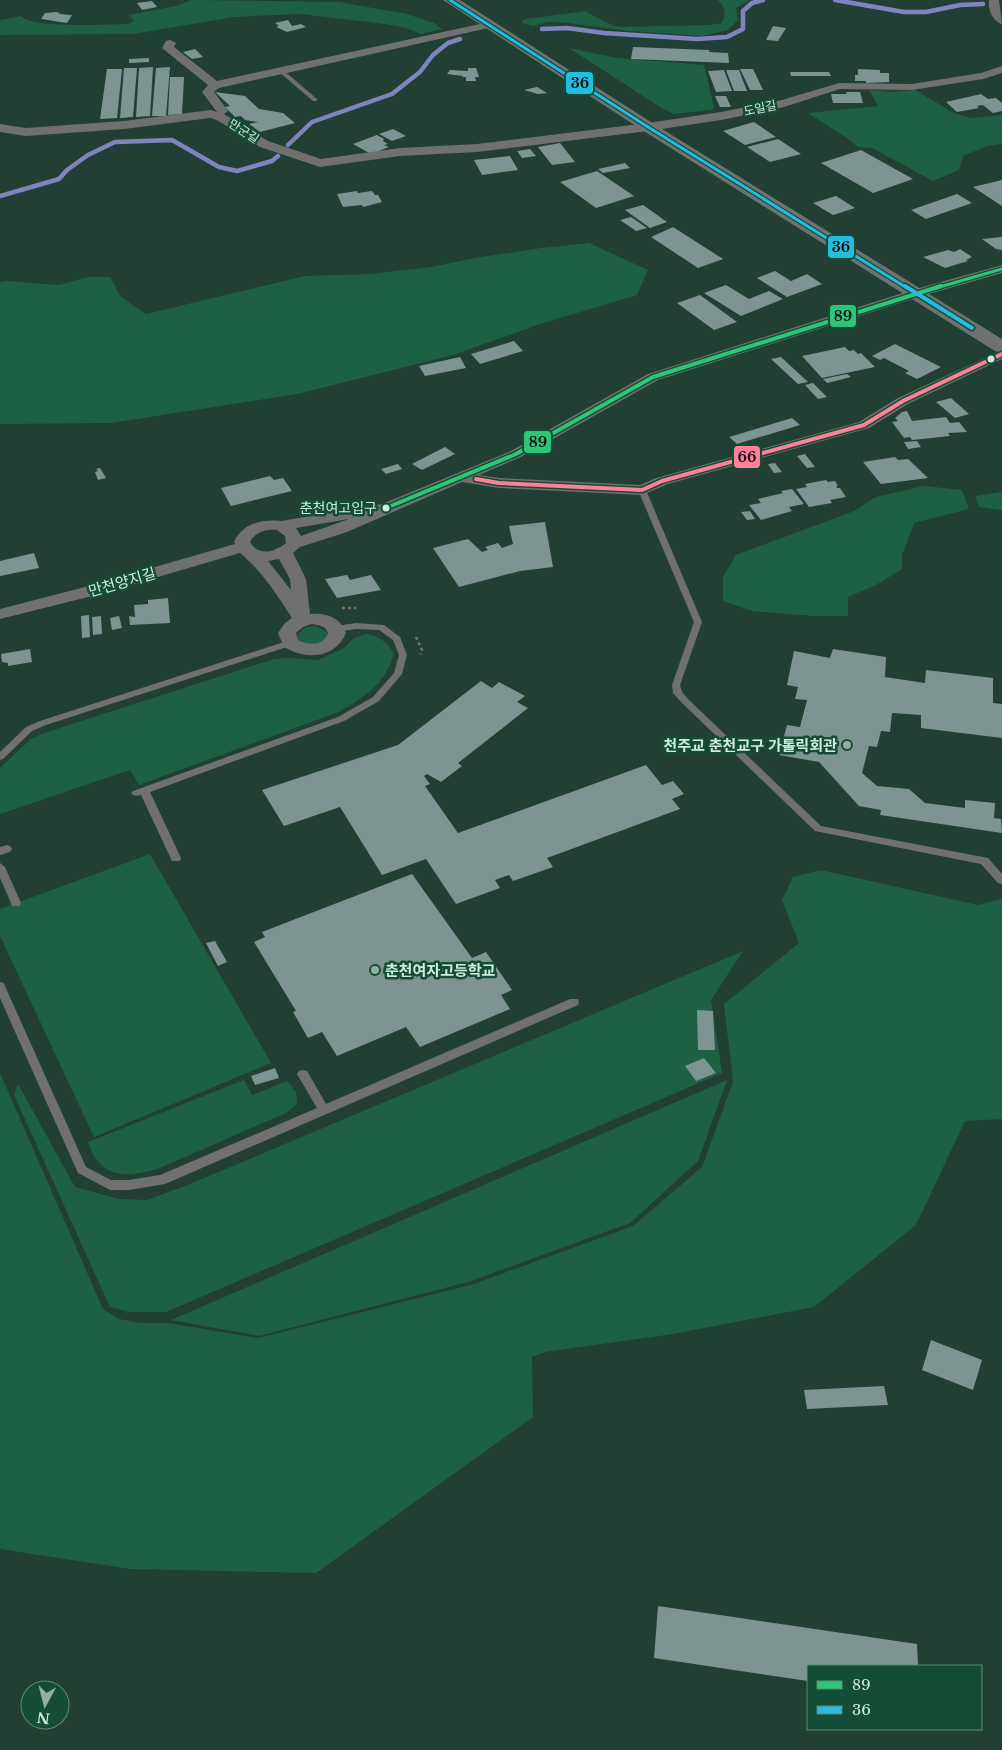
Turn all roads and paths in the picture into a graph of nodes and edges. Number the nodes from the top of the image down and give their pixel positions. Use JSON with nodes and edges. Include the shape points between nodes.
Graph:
{"nodes":[{"id":1,"x":450,"y":0,"type":"edge"},
{"id":2,"x":994,"y":0,"type":"edge"},
{"id":3,"x":1002,"y":21,"type":"edge"},
{"id":4,"x":488,"y":25,"type":"junction"},
{"id":5,"x":170,"y":43,"type":"dead end"},
{"id":6,"x":1002,"y":69,"type":"edge"},
{"id":7,"x":281,"y":72,"type":"junction"},
{"id":8,"x":215,"y":86,"type":"junction"},
{"id":9,"x":315,"y":100,"type":"dead end"},
{"id":10,"x":222,"y":111,"type":"dead end"},
{"id":11,"x":648,"y":127,"type":"junction"},
{"id":12,"x":0,"y":128,"type":"edge"},
{"id":13,"x":515,"y":144,"type":"joint"},
{"id":14,"x":1002,"y":269,"type":"edge"},
{"id":15,"x":917,"y":293,"type":"junction"},
{"id":16,"x":1002,"y":347,"type":"edge"},
{"id":17,"x":1002,"y":354,"type":"edge"},
{"id":18,"x":461,"y":477,"type":"junction"},
{"id":19,"x":642,"y":490,"type":"junction"},
{"id":20,"x":386,"y":508,"type":"junction"},
{"id":21,"x":281,"y":526,"type":"junction"},
{"id":22,"x":289,"y":548,"type":"junction"},
{"id":23,"x":248,"y":551,"type":"junction"},
{"id":24,"x":0,"y":614,"type":"edge"},
{"id":25,"x":302,"y":620,"type":"junction"},
{"id":26,"x":336,"y":629,"type":"junction"},
{"id":27,"x":290,"y":643,"type":"junction"},
{"id":28,"x":0,"y":757,"type":"edge"},
{"id":29,"x":176,"y":858,"type":"dead end"},
{"id":30,"x":0,"y":867,"type":"edge"},
{"id":31,"x":1002,"y":880,"type":"edge"},
{"id":32,"x":16,"y":903,"type":"dead end"},
{"id":33,"x":0,"y":986,"type":"edge"},
{"id":34,"x":574,"y":1002,"type":"dead end"},
{"id":35,"x":303,"y":1074,"type":"dead end"},
{"id":36,"x":324,"y":1110,"type":"junction"}],
"edges":[{"from":1,"to":4,"type":"street"},
{"from":2,"to":3,"type":"street","via":[[997,18]]},
{"from":4,"to":7,"type":"street"},
{"from":4,"to":11,"type":"street"},
{"from":5,"to":8,"type":"street","via":[[168,48]]},
{"from":6,"to":11,"type":"street","name":"도일길","via":[[983,76],[912,87],[839,86],[784,103]]},
{"from":7,"to":8,"type":"street"},
{"from":7,"to":9,"type":"lane"},
{"from":8,"to":10,"type":"street","via":[[208,92]]},
{"from":11,"to":13,"type":"street","name":"도일길"},
{"from":11,"to":15,"type":"street"},
{"from":12,"to":13,"type":"street","name":"만군길","via":[[26,132],[124,125],[211,114],[264,144],[320,163],[400,152]]},
{"from":14,"to":15,"type":"street"},
{"from":15,"to":16,"type":"street"},
{"from":15,"to":18,"type":"street","via":[[653,377],[516,454]]},
{"from":17,"to":19,"type":"street","via":[[903,401],[864,425],[662,481]]},
{"from":18,"to":19,"type":"street","via":[[499,483]]},
{"from":18,"to":20,"type":"street"},
{"from":19,"to":31,"type":"lane","via":[[698,622],[676,685],[685,701],[818,829],[984,861]]},
{"from":20,"to":21,"type":"street"},
{"from":20,"to":22,"type":"street","name":"만천양지길"},
{"from":21,"to":22,"type":"street","via":[[293,534]]},
{"from":21,"to":23,"type":"street","via":[[264,526],[249,532],[242,542]]},
{"from":22,"to":23,"type":"street","name":"만천양지길","via":[[269,556]]},
{"from":22,"to":25,"type":"street","via":[[298,579]]},
{"from":23,"to":24,"type":"street","name":"만천양지길"},
{"from":23,"to":25,"type":"street","via":[[277,582]]},
{"from":25,"to":26,"type":"street","via":[[327,621]]},
{"from":25,"to":27,"type":"street","via":[[287,633]]},
{"from":26,"to":27,"type":"street","via":[[336,638],[326,647],[303,650]]},
{"from":26,"to":29,"type":"lane","via":[[381,627],[397,639],[403,654],[398,674],[376,698],[341,719],[140,792]]},
{"from":27,"to":28,"type":"lane","via":[[43,723],[29,729]]},
{"from":30,"to":32,"type":"lane"},
{"from":33,"to":36,"type":"lane","via":[[82,1170],[110,1185],[161,1180]]},
{"from":34,"to":36,"type":"lane"},
{"from":35,"to":36,"type":"lane"}]}
